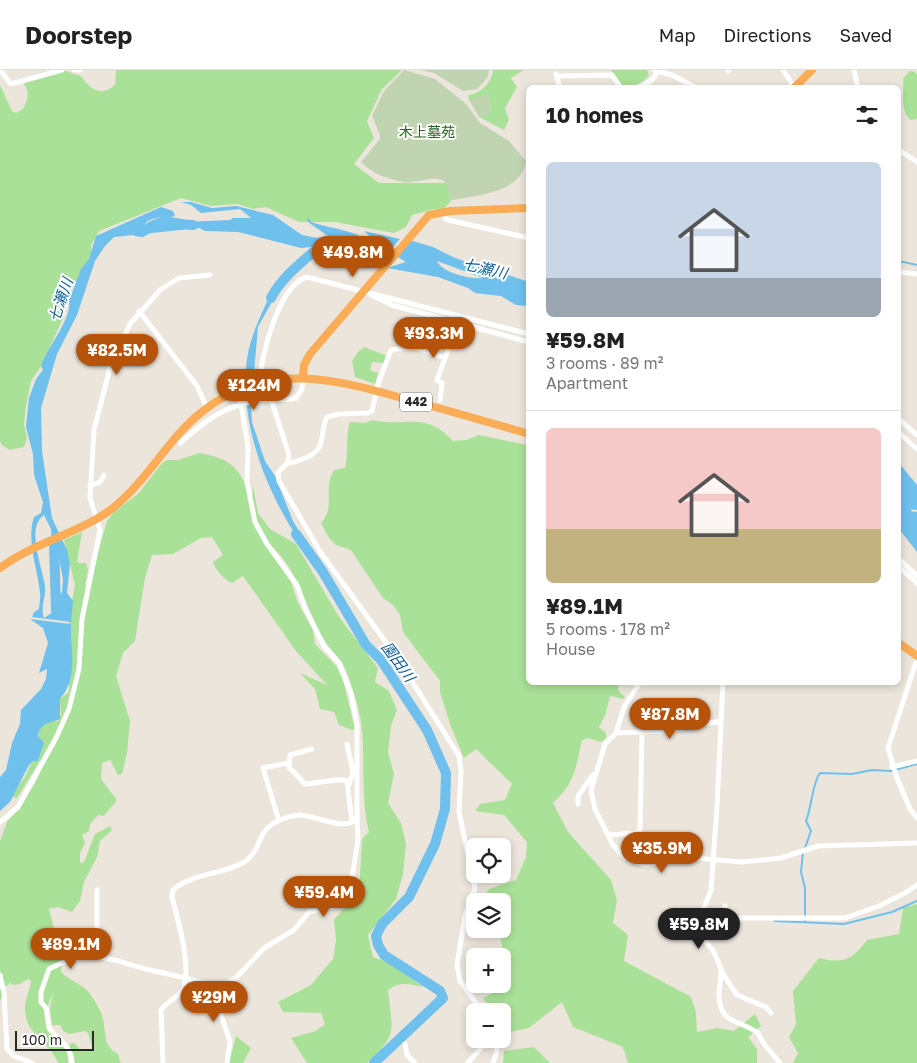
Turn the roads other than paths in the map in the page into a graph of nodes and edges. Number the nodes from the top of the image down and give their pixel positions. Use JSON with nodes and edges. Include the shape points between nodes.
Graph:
{"nodes":[{"id":1,"x":0,"y":70,"type":"edge"},
{"id":2,"x":62,"y":70,"type":"edge"},
{"id":3,"x":74,"y":70,"type":"edge"},
{"id":4,"x":80,"y":70,"type":"edge"},
{"id":5,"x":783,"y":70,"type":"edge"},
{"id":6,"x":812,"y":70,"type":"edge"},
{"id":7,"x":854,"y":70,"type":"edge"},
{"id":8,"x":657,"y":71,"type":"edge"},
{"id":9,"x":559,"y":85,"type":"edge"},
{"id":10,"x":619,"y":85,"type":"edge"},
{"id":11,"x":650,"y":85,"type":"edge"},
{"id":12,"x":691,"y":85,"type":"edge"},
{"id":13,"x":793,"y":85,"type":"edge"},
{"id":14,"x":796,"y":85,"type":"edge"},
{"id":15,"x":857,"y":85,"type":"edge"},
{"id":16,"x":901,"y":151,"type":"edge"},
{"id":17,"x":917,"y":162,"type":"edge"},
{"id":18,"x":526,"y":208,"type":"edge"},
{"id":19,"x":444,"y":212,"type":"junction"},
{"id":20,"x":526,"y":237,"type":"edge"},
{"id":21,"x":901,"y":272,"type":"edge"},
{"id":22,"x":917,"y":274,"type":"edge"},
{"id":23,"x":210,"y":275,"type":"dead end"},
{"id":24,"x":364,"y":291,"type":"junction"},
{"id":25,"x":139,"y":311,"type":"junction"},
{"id":26,"x":458,"y":323,"type":"junction"},
{"id":27,"x":526,"y":333,"type":"edge"},
{"id":28,"x":526,"y":341,"type":"edge"},
{"id":29,"x":445,"y":358,"type":"junction"},
{"id":30,"x":302,"y":378,"type":"junction"},
{"id":31,"x":259,"y":383,"type":"junction"},
{"id":32,"x":376,"y":391,"type":"junction"},
{"id":33,"x":271,"y":399,"type":"junction"},
{"id":34,"x":440,"y":400,"type":"dead end"},
{"id":35,"x":241,"y":403,"type":"junction"},
{"id":36,"x":207,"y":408,"type":"junction"},
{"id":37,"x":901,"y":421,"type":"edge"},
{"id":38,"x":526,"y":433,"type":"edge"},
{"id":39,"x":901,"y":435,"type":"edge"},
{"id":40,"x":917,"y":435,"type":"edge"},
{"id":41,"x":180,"y":444,"type":"dead end"},
{"id":42,"x":917,"y":449,"type":"edge"},
{"id":43,"x":287,"y":463,"type":"junction"},
{"id":44,"x":104,"y":475,"type":"dead end"},
{"id":45,"x":90,"y":486,"type":"junction"},
{"id":46,"x":96,"y":519,"type":"junction"},
{"id":47,"x":901,"y":561,"type":"edge"},
{"id":48,"x":1,"y":567,"type":"edge"},
{"id":49,"x":901,"y":569,"type":"edge"},
{"id":50,"x":917,"y":576,"type":"edge"},
{"id":51,"x":917,"y":583,"type":"edge"},
{"id":52,"x":901,"y":645,"type":"edge"},
{"id":53,"x":917,"y":658,"type":"edge"},
{"id":54,"x":638,"y":685,"type":"edge"},
{"id":55,"x":723,"y":685,"type":"edge"},
{"id":56,"x":721,"y":721,"type":"junction"},
{"id":57,"x":616,"y":733,"type":"junction"},
{"id":58,"x":642,"y":733,"type":"junction"},
{"id":59,"x":347,"y":744,"type":"dead end"},
{"id":60,"x":312,"y":749,"type":"dead end"},
{"id":61,"x":917,"y":760,"type":"edge"},
{"id":62,"x":288,"y":763,"type":"junction"},
{"id":63,"x":892,"y":767,"type":"junction"},
{"id":64,"x":598,"y":768,"type":"junction"},
{"id":65,"x":349,"y":785,"type":"junction"},
{"id":66,"x":578,"y":804,"type":"dead end"},
{"id":67,"x":917,"y":818,"type":"edge"},
{"id":68,"x":355,"y":820,"type":"junction"},
{"id":69,"x":279,"y":821,"type":"junction"},
{"id":70,"x":0,"y":822,"type":"edge"},
{"id":71,"x":608,"y":834,"type":"junction"},
{"id":72,"x":917,"y":843,"type":"edge"},
{"id":73,"x":713,"y":859,"type":"junction"},
{"id":74,"x":917,"y":885,"type":"edge"},
{"id":75,"x":97,"y":890,"type":"dead end"},
{"id":76,"x":725,"y":906,"type":"dead end"},
{"id":77,"x":724,"y":918,"type":"junction"},
{"id":78,"x":699,"y":921,"type":"junction"},
{"id":79,"x":90,"y":957,"type":"junction"},
{"id":80,"x":721,"y":970,"type":"junction"},
{"id":81,"x":184,"y":976,"type":"junction"},
{"id":82,"x":0,"y":978,"type":"edge"},
{"id":83,"x":222,"y":989,"type":"junction"},
{"id":84,"x":476,"y":1003,"type":"edge"},
{"id":85,"x":771,"y":1013,"type":"dead end"},
{"id":86,"x":406,"y":1044,"type":"dead end"},
{"id":87,"x":480,"y":1048,"type":"edge"},
{"id":88,"x":497,"y":1048,"type":"edge"},
{"id":89,"x":32,"y":1063,"type":"edge"},
{"id":90,"x":72,"y":1063,"type":"edge"},
{"id":91,"x":163,"y":1063,"type":"edge"},
{"id":92,"x":227,"y":1063,"type":"edge"},
{"id":93,"x":415,"y":1063,"type":"edge"},
{"id":94,"x":468,"y":1063,"type":"edge"},
{"id":95,"x":493,"y":1063,"type":"edge"},
{"id":96,"x":780,"y":1063,"type":"edge"}],
"edges":[{"from":1,"to":2,"type":"street","via":[[11,84]]},
{"from":3,"to":4,"type":"street"},
{"from":5,"to":13,"type":"street"},
{"from":6,"to":14,"type":"highway"},
{"from":7,"to":15,"type":"street"},
{"from":8,"to":11,"type":"street"},
{"from":8,"to":12,"type":"street"},
{"from":9,"to":10,"type":"street","via":[[557,75],[612,75]]},
{"from":16,"to":17,"type":"street"},
{"from":18,"to":19,"type":"highway"},
{"from":19,"to":20,"type":"street","via":[[448,220]]},
{"from":19,"to":24,"type":"highway","via":[[432,214],[422,222]]},
{"from":21,"to":22,"type":"street"},
{"from":23,"to":25,"type":"street","via":[[176,279]]},
{"from":24,"to":26,"type":"street","via":[[392,305]]},
{"from":24,"to":27,"type":"street"},
{"from":24,"to":30,"type":"highway","via":[[308,356]]},
{"from":24,"to":31,"type":"street","via":[[312,277],[300,279],[286,295],[268,339]]},
{"from":25,"to":36,"type":"street","via":[[196,386]]},
{"from":25,"to":45,"type":"street","via":[[116,351],[101,395],[94,430]]},
{"from":26,"to":28,"type":"street"},
{"from":26,"to":29,"type":"street"},
{"from":29,"to":32,"type":"street","via":[[414,347],[394,349]]},
{"from":29,"to":34,"type":"street","via":[[437,380],[442,385]]},
{"from":30,"to":31,"type":"highway","number":"442"},
{"from":30,"to":32,"type":"highway","number":"442"},
{"from":30,"to":33,"type":"street","via":[[298,397]]},
{"from":31,"to":36,"type":"highway","number":"442"},
{"from":32,"to":38,"type":"highway","number":"442"},
{"from":32,"to":43,"type":"street","via":[[372,411],[329,416],[316,452]]},
{"from":33,"to":35,"type":"street"},
{"from":33,"to":43,"type":"street","via":[[289,452]]},
{"from":35,"to":41,"type":"street","via":[[214,414]]},
{"from":35,"to":68,"type":"street","via":[[248,446],[247,482],[255,522],[297,585],[306,610],[324,646],[339,663],[351,694],[356,724]]},
{"from":36,"to":46,"type":"highway","number":"442","via":[[177,436],[130,494]]},
{"from":37,"to":40,"type":"street"},
{"from":39,"to":42,"type":"street"},
{"from":43,"to":84,"type":"street","via":[[278,478],[307,530],[396,656],[459,756],[459,812],[475,888],[465,916],[457,972]]},
{"from":44,"to":45,"type":"street","via":[[100,482]]},
{"from":45,"to":46,"type":"street","via":[[91,506]]},
{"from":46,"to":48,"type":"highway","number":"442"},
{"from":46,"to":70,"type":"street","via":[[100,530],[83,610],[80,662],[69,708],[18,807]]},
{"from":47,"to":50,"type":"street"},
{"from":49,"to":51,"type":"street"},
{"from":52,"to":53,"type":"highway"},
{"from":53,"to":63,"type":"street","via":[[889,742]]},
{"from":54,"to":57,"type":"street","via":[[624,707]]},
{"from":55,"to":56,"type":"street"},
{"from":56,"to":58,"type":"street"},
{"from":56,"to":73,"type":"street"},
{"from":57,"to":58,"type":"street"},
{"from":57,"to":64,"type":"street","via":[[605,744]]},
{"from":58,"to":71,"type":"street","via":[[640,830]]},
{"from":59,"to":65,"type":"street","via":[[354,772]]},
{"from":60,"to":62,"type":"street","via":[[291,754]]},
{"from":61,"to":63,"type":"street"},
{"from":62,"to":65,"type":"street","via":[[305,784],[343,779]]},
{"from":62,"to":69,"type":"street","via":[[263,768]]},
{"from":63,"to":67,"type":"street"},
{"from":64,"to":66,"type":"street","via":[[578,796]]},
{"from":64,"to":71,"type":"street","via":[[592,798]]},
{"from":65,"to":68,"type":"street"},
{"from":68,"to":69,"type":"street","via":[[328,823],[302,815]]},
{"from":68,"to":83,"type":"street","via":[[358,839],[353,872],[342,903],[310,912],[296,928],[264,948]]},
{"from":69,"to":81,"type":"street","via":[[265,830],[255,852],[245,861],[173,890],[172,898],[185,951]]},
{"from":71,"to":73,"type":"street","via":[[618,853],[639,864]]},
{"from":72,"to":73,"type":"street","via":[[818,846],[783,858],[750,862]]},
{"from":73,"to":78,"type":"street","via":[[710,896]]},
{"from":74,"to":77,"type":"street","via":[[879,906],[845,918]]},
{"from":75,"to":79,"type":"street","via":[[97,930]]},
{"from":76,"to":77,"type":"street"},
{"from":77,"to":78,"type":"street"},
{"from":78,"to":80,"type":"street","via":[[700,936],[714,952]]},
{"from":79,"to":81,"type":"street","via":[[116,959]]},
{"from":79,"to":90,"type":"street","via":[[68,960],[49,969],[41,992],[48,1028],[66,1044]]},
{"from":80,"to":85,"type":"street","via":[[740,997],[763,1005]]},
{"from":80,"to":96,"type":"street","via":[[719,995],[722,1013],[758,1033]]},
{"from":81,"to":83,"type":"street"},
{"from":81,"to":91,"type":"street","via":[[182,990],[160,1012]]},
{"from":82,"to":89,"type":"street","via":[[6,1049]]},
{"from":83,"to":92,"type":"street","via":[[218,1004],[230,1041]]},
{"from":86,"to":93,"type":"street","via":[[407,1055]]},
{"from":87,"to":94,"type":"street"},
{"from":88,"to":95,"type":"street"}]}
